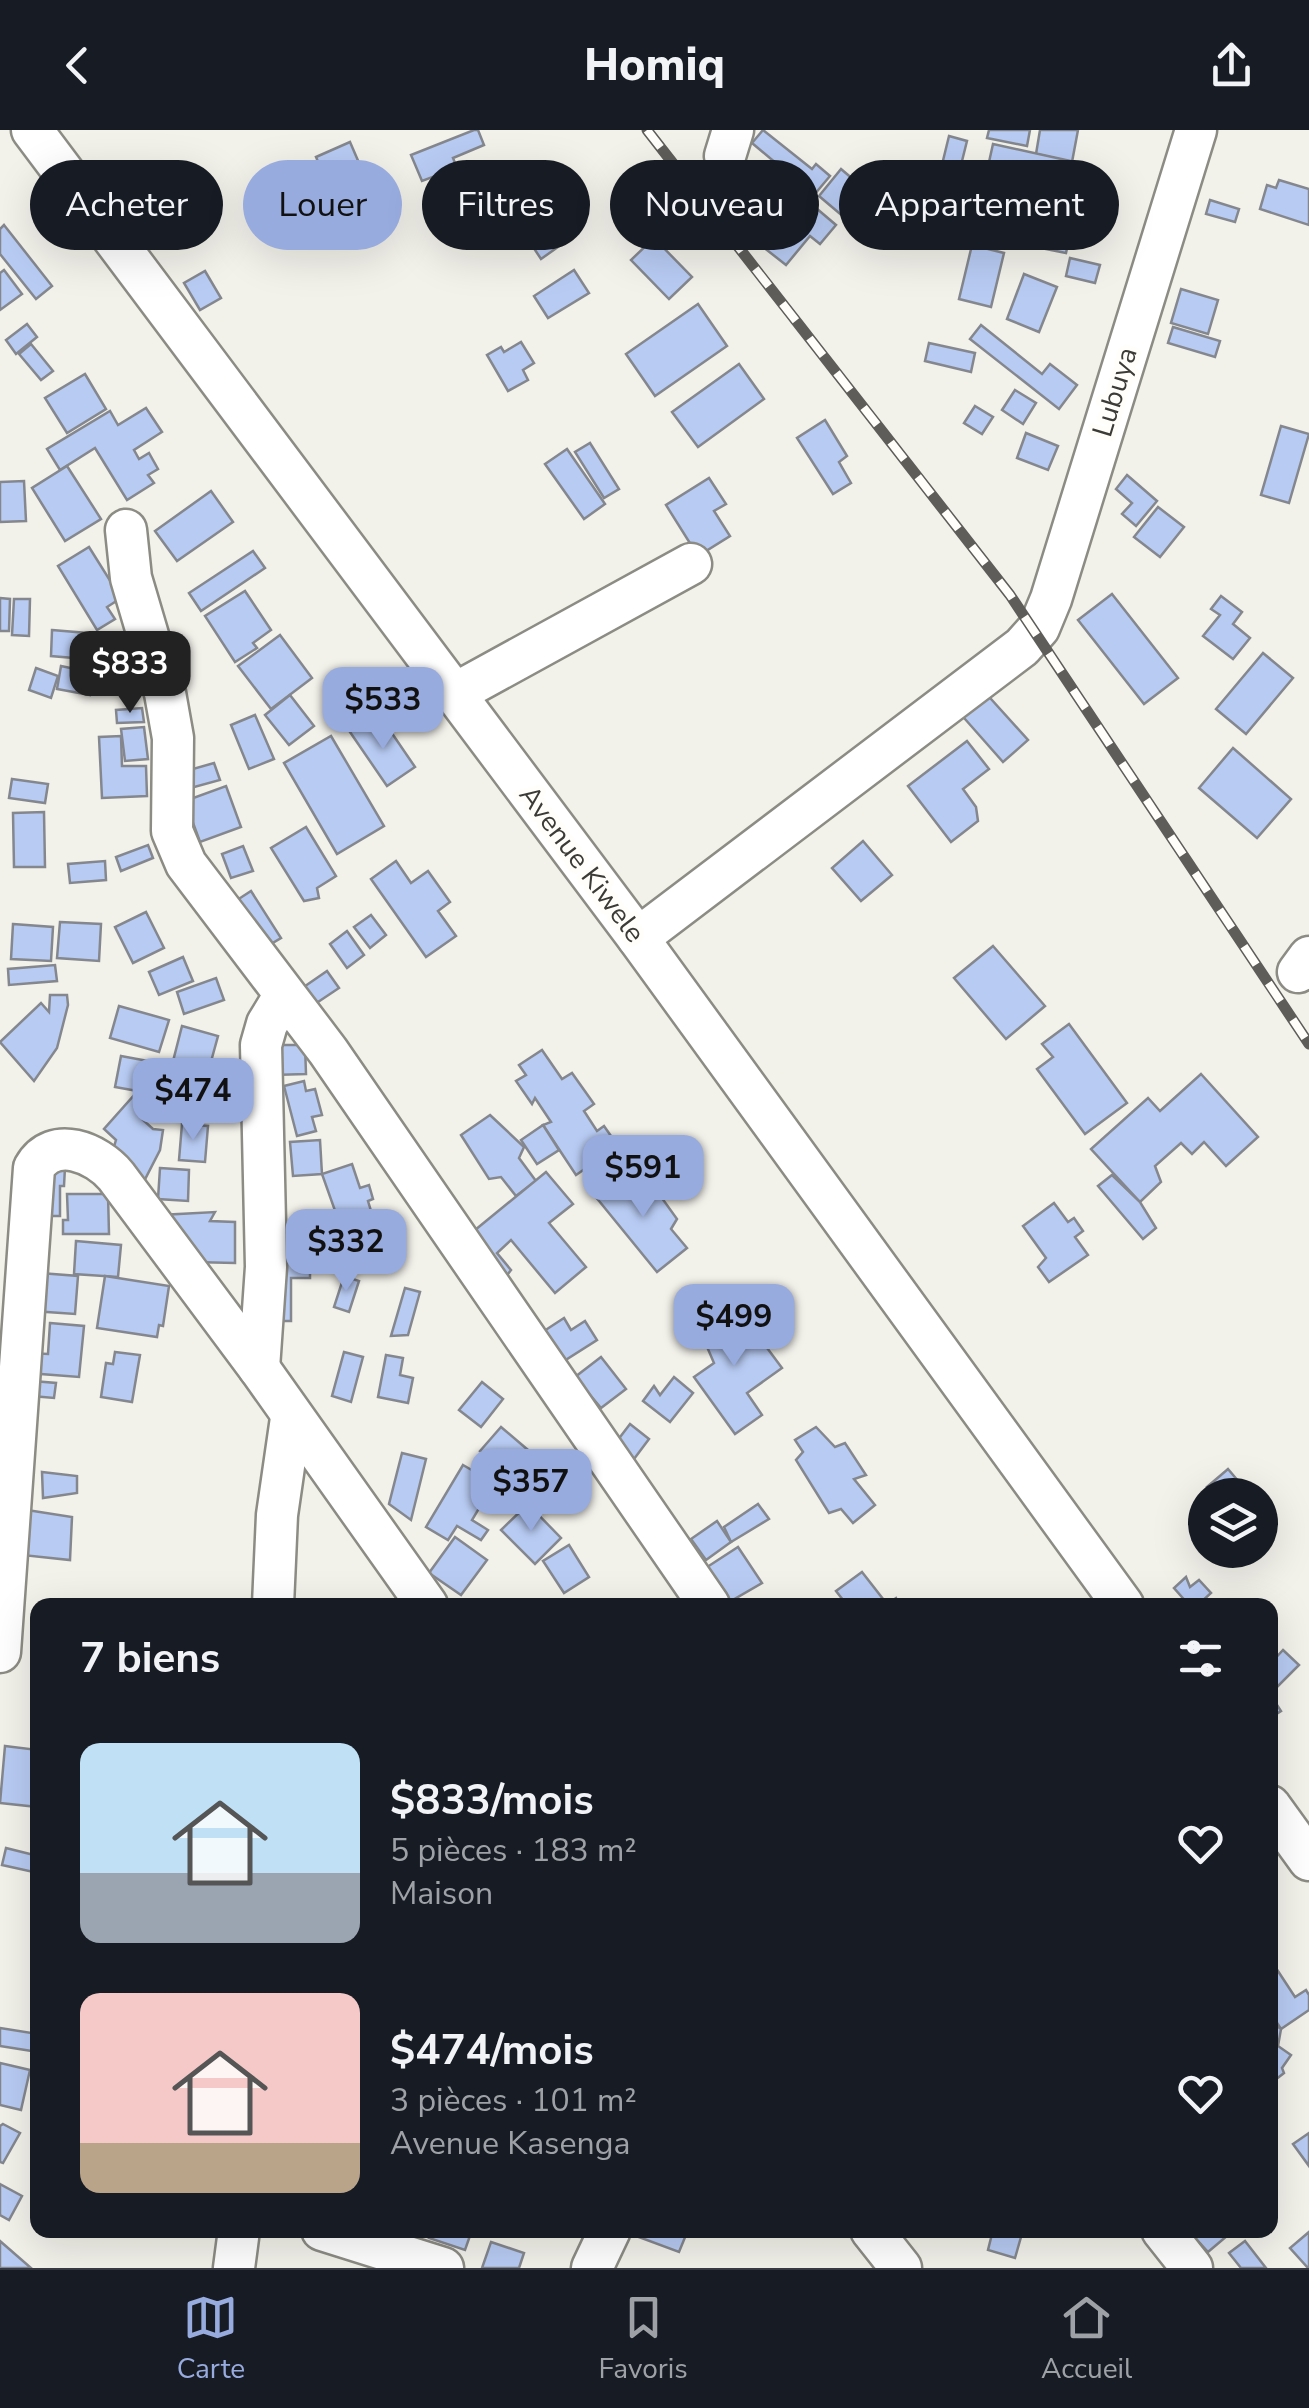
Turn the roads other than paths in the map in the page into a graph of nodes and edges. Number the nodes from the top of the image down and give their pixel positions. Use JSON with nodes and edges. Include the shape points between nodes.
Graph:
{"nodes":[{"id":1,"x":32,"y":130,"type":"edge"},
{"id":2,"x":1196,"y":130,"type":"edge"},
{"id":3,"x":126,"y":530,"type":"dead end"},
{"id":4,"x":691,"y":564,"type":"dead end"},
{"id":5,"x":454,"y":694,"type":"junction"},
{"id":6,"x":638,"y":938,"type":"junction"},
{"id":7,"x":284,"y":996,"type":"junction"},
{"id":8,"x":258,"y":1368,"type":"junction"},
{"id":9,"x":291,"y":1418,"type":"junction"},
{"id":10,"x":273,"y":1598,"type":"edge"},
{"id":11,"x":422,"y":1598,"type":"edge"},
{"id":12,"x":704,"y":1598,"type":"edge"},
{"id":13,"x":1118,"y":1598,"type":"edge"},
{"id":14,"x":0,"y":1652,"type":"edge"},
{"id":15,"x":1278,"y":1817,"type":"edge"},
{"id":16,"x":1309,"y":1860,"type":"edge"},
{"id":17,"x":238,"y":2238,"type":"edge"},
{"id":18,"x":347,"y":2238,"type":"edge"},
{"id":19,"x":606,"y":2238,"type":"edge"},
{"id":20,"x":878,"y":2238,"type":"edge"},
{"id":21,"x":1168,"y":2238,"type":"edge"},
{"id":22,"x":234,"y":2268,"type":"edge"},
{"id":23,"x":443,"y":2268,"type":"edge"},
{"id":24,"x":592,"y":2268,"type":"edge"},
{"id":25,"x":902,"y":2268,"type":"edge"},
{"id":26,"x":1192,"y":2268,"type":"edge"}],
"edges":[{"from":1,"to":5,"type":"street","name":"Avenue Kiwele"},
{"from":2,"to":6,"type":"street","name":"Lubuya","via":[[1039,628],[1022,648]]},
{"from":3,"to":7,"type":"street","via":[[131,578],[170,723],[172,831],[186,864]]},
{"from":4,"to":5,"type":"street"},
{"from":5,"to":6,"type":"street","name":"Avenue Kiwele"},
{"from":6,"to":13,"type":"street","name":"Avenue Kiwele"},
{"from":7,"to":8,"type":"street","via":[[261,1045],[266,1267]]},
{"from":7,"to":12,"type":"street"},
{"from":8,"to":9,"type":"street"},
{"from":8,"to":14,"type":"street","via":[[104,1162],[63,1149],[42,1157],[34,1168]]},
{"from":9,"to":10,"type":"street"},
{"from":9,"to":11,"type":"street"},
{"from":15,"to":16,"type":"street"},
{"from":17,"to":22,"type":"street"},
{"from":18,"to":23,"type":"street"},
{"from":19,"to":24,"type":"street"},
{"from":20,"to":25,"type":"street"},
{"from":21,"to":26,"type":"street"}]}
